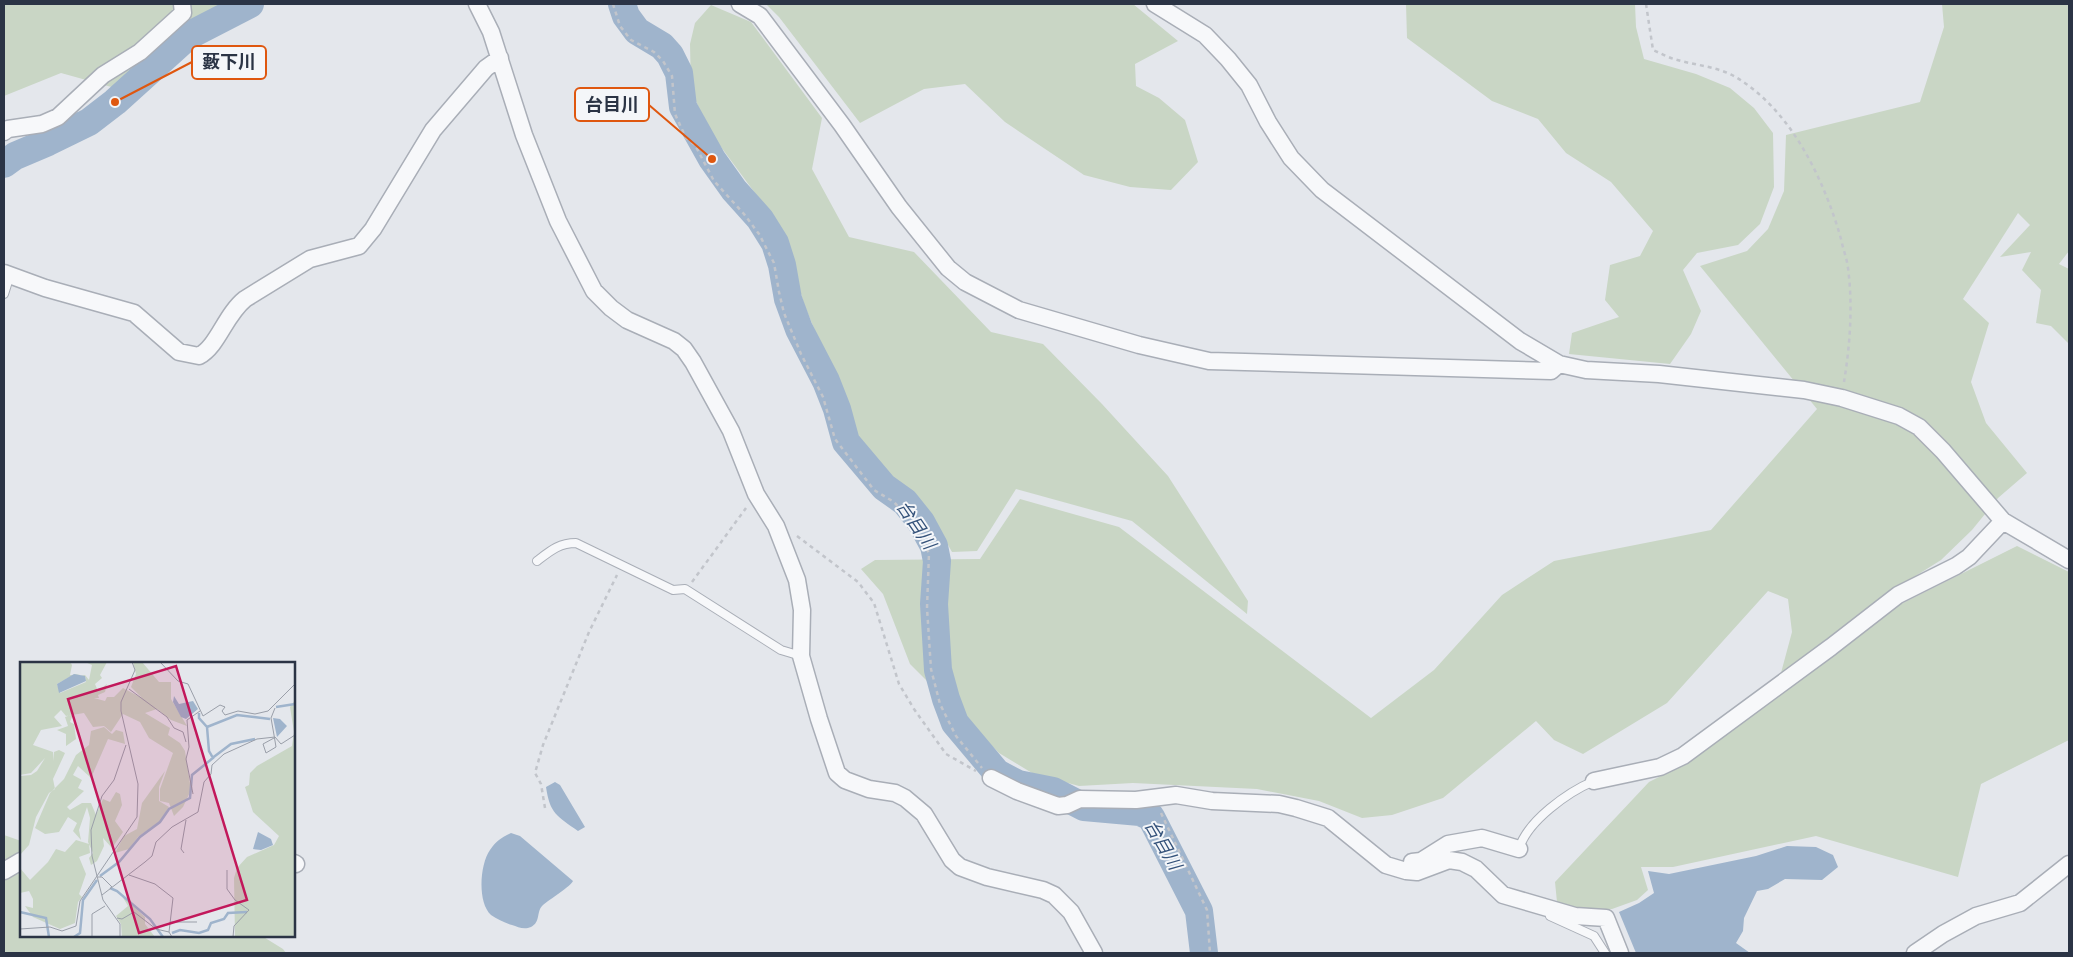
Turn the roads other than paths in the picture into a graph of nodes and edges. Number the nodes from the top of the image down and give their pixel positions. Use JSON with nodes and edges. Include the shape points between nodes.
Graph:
{"nodes":[{"id":1,"x":182,"y":4,"type":"edge"},
{"id":2,"x":477,"y":4,"type":"edge"},
{"id":3,"x":740,"y":4,"type":"edge"},
{"id":4,"x":1155,"y":4,"type":"edge"},
{"id":5,"x":500,"y":58,"type":"junction"},
{"id":6,"x":4,"y":132,"type":"edge"},
{"id":7,"x":7,"y":274,"type":"edge"},
{"id":8,"x":4,"y":294,"type":"edge"},
{"id":9,"x":1559,"y":364,"type":"junction"},
{"id":10,"x":2003,"y":521,"type":"junction"},
{"id":11,"x":2069,"y":560,"type":"edge"},
{"id":12,"x":537,"y":561,"type":"dead end"},
{"id":13,"x":801,"y":656,"type":"junction"},
{"id":14,"x":990,"y":778,"type":"road end"},
{"id":15,"x":1594,"y":781,"type":"joint"},
{"id":16,"x":1519,"y":849,"type":"joint"},
{"id":17,"x":1369,"y":852,"type":"junction"},
{"id":18,"x":20,"y":862,"type":"edge"},
{"id":19,"x":2069,"y":864,"type":"edge"},
{"id":20,"x":4,"y":871,"type":"edge"},
{"id":21,"x":1503,"y":895,"type":"junction"},
{"id":22,"x":1094,"y":953,"type":"edge"},
{"id":23,"x":1605,"y":953,"type":"edge"},
{"id":24,"x":1620,"y":953,"type":"edge"},
{"id":25,"x":1915,"y":953,"type":"edge"}],
"edges":[{"from":1,"to":6,"type":"street","via":[[183,13],[140,52],[103,75],[58,117]]},
{"from":2,"to":5,"type":"street"},
{"from":3,"to":9,"type":"street","via":[[760,16],[899,207],[948,268],[965,282],[1019,310],[1209,362],[1551,371]]},
{"from":4,"to":9,"type":"street","via":[[1205,36],[1228,59],[1249,85],[1291,158],[1322,190],[1520,342]]},
{"from":5,"to":7,"type":"street","via":[[486,68],[433,130],[360,246],[310,258],[245,299],[235,307],[208,350],[199,356],[179,352],[134,313]]},
{"from":5,"to":13,"type":"street","via":[[524,134],[555,213],[594,291],[628,320],[674,341],[684,349],[731,431],[756,494],[776,526],[797,580],[802,610]]},
{"from":7,"to":8,"type":"lane"},
{"from":9,"to":10,"type":"street","via":[[1586,370],[1659,374],[1804,390],[1899,416],[1919,427],[1944,451]]},
{"from":10,"to":11,"type":"street"},
{"from":10,"to":15,"type":"street","via":[[1970,557],[1898,595],[1683,756],[1660,767]]},
{"from":12,"to":13,"type":"lane","via":[[557,546],[576,543],[673,590],[686,589],[781,650]]},
{"from":13,"to":22,"type":"street","via":[[837,773],[845,780],[869,789],[905,798],[924,814],[952,860],[960,867],[1054,895],[1071,912]]},
{"from":14,"to":17,"type":"street","via":[[1058,806],[1176,795],[1212,801],[1279,804],[1328,818]]},
{"from":15,"to":16,"type":"lane","via":[[1578,788],[1541,817],[1525,834]]},
{"from":16,"to":17,"type":"street","via":[[1482,838],[1448,844],[1421,861],[1408,863]]},
{"from":17,"to":21,"type":"street","via":[[1386,865],[1406,871],[1417,872],[1449,860],[1462,862],[1476,869]]},
{"from":18,"to":20,"type":"street"},
{"from":19,"to":25,"type":"street","via":[[2020,903],[1976,916]]},
{"from":21,"to":23,"type":"lane","via":[[1594,936]]},
{"from":21,"to":24,"type":"street","via":[[1575,916],[1606,918]]}]}
